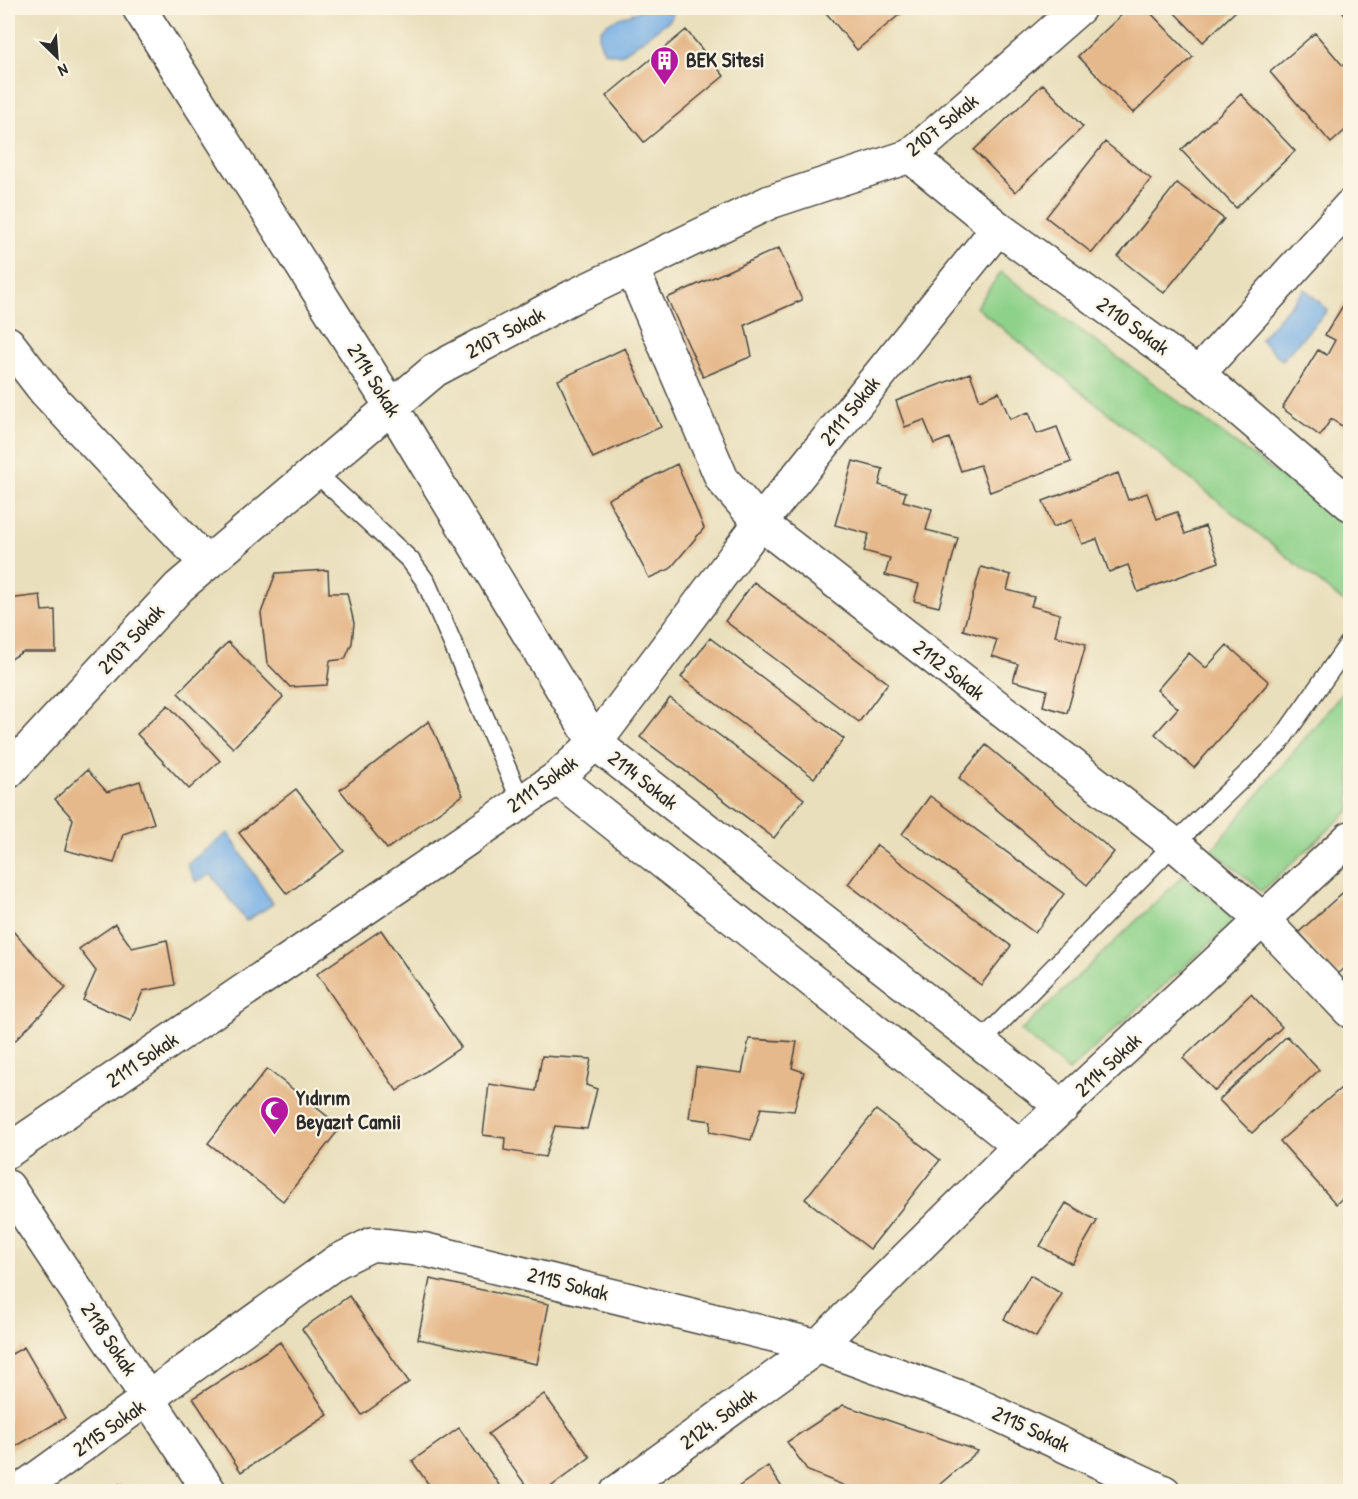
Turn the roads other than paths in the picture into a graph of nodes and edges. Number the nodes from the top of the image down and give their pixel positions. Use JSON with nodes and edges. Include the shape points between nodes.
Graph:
{"nodes":[{"id":1,"x":139,"y":8,"type":"edge"},
{"id":2,"x":1079,"y":8,"type":"edge"},
{"id":3,"x":910,"y":156,"type":"junction"},
{"id":4,"x":1350,"y":206,"type":"edge"},
{"id":5,"x":998,"y":228,"type":"junction"},
{"id":6,"x":632,"y":268,"type":"junction"},
{"id":7,"x":8,"y":343,"type":"edge"},
{"id":8,"x":1198,"y":374,"type":"junction"},
{"id":9,"x":391,"y":406,"type":"junction"},
{"id":10,"x":314,"y":471,"type":"junction"},
{"id":11,"x":1350,"y":504,"type":"edge"},
{"id":12,"x":759,"y":523,"type":"junction"},
{"id":13,"x":206,"y":563,"type":"junction"},
{"id":14,"x":1350,"y":642,"type":"edge"},
{"id":15,"x":596,"y":743,"type":"junction"},
{"id":16,"x":8,"y":772,"type":"edge"},
{"id":17,"x":557,"y":778,"type":"junction"},
{"id":18,"x":521,"y":801,"type":"junction"},
{"id":19,"x":1350,"y":838,"type":"edge"},
{"id":20,"x":1174,"y":844,"type":"junction"},
{"id":21,"x":1262,"y":919,"type":"junction"},
{"id":22,"x":1350,"y":1011,"type":"edge"},
{"id":23,"x":980,"y":1043,"type":"junction"},
{"id":24,"x":1063,"y":1107,"type":"junction"},
{"id":25,"x":1020,"y":1146,"type":"junction"},
{"id":26,"x":8,"y":1151,"type":"edge"},
{"id":27,"x":8,"y":1187,"type":"edge"},
{"id":28,"x":818,"y":1346,"type":"junction"},
{"id":29,"x":149,"y":1400,"type":"junction"},
{"id":30,"x":18,"y":1491,"type":"edge"},
{"id":31,"x":210,"y":1491,"type":"edge"},
{"id":32,"x":617,"y":1491,"type":"edge"},
{"id":33,"x":1164,"y":1491,"type":"edge"}],
"edges":[{"from":1,"to":9,"type":"street","name":"2114 Sokak"},
{"from":2,"to":3,"type":"street","name":"2107 Sokak"},
{"from":3,"to":5,"type":"street","name":"2110 Sokak"},
{"from":3,"to":6,"type":"street","name":"2107 Sokak","via":[[770,202]]},
{"from":4,"to":8,"type":"street"},
{"from":5,"to":8,"type":"street","name":"2110 Sokak"},
{"from":5,"to":12,"type":"street","name":"2111 Sokak"},
{"from":6,"to":9,"type":"street","name":"2107 Sokak","via":[[435,370]]},
{"from":6,"to":12,"type":"street","name":"2112 Sokak","via":[[722,479]]},
{"from":7,"to":13,"type":"street","via":[[45,391]]},
{"from":8,"to":11,"type":"street","name":"2110 Sokak"},
{"from":9,"to":10,"type":"street","name":"2107 Sokak"},
{"from":9,"to":15,"type":"street","name":"2114 Sokak"},
{"from":10,"to":13,"type":"street","name":"2107 Sokak"},
{"from":10,"to":18,"type":"lane","via":[[410,560],[426,582]]},
{"from":12,"to":15,"type":"street","name":"2111 Sokak"},
{"from":12,"to":20,"type":"street","name":"2112 Sokak"},
{"from":13,"to":16,"type":"street","name":"2107 Sokak","via":[[179,587]]},
{"from":14,"to":20,"type":"lane","via":[[1279,743]]},
{"from":15,"to":17,"type":"street","name":"2111 Sokak"},
{"from":15,"to":23,"type":"street","name":"2114 Sokak"},
{"from":17,"to":18,"type":"street","name":"2111 Sokak"},
{"from":17,"to":25,"type":"street"},
{"from":18,"to":26,"type":"street","name":"2111 Sokak"},
{"from":19,"to":21,"type":"street","name":"2114 Sokak"},
{"from":20,"to":21,"type":"street","name":"2112 Sokak"},
{"from":20,"to":23,"type":"lane"},
{"from":21,"to":22,"type":"street","name":"2112 Sokak"},
{"from":21,"to":24,"type":"street","name":"2114 Sokak"},
{"from":23,"to":24,"type":"street","name":"2114 Sokak"},
{"from":24,"to":25,"type":"street","name":"2124. Sokak"},
{"from":25,"to":28,"type":"street","name":"2124. Sokak"},
{"from":27,"to":29,"type":"street","name":"2118 Sokak"},
{"from":28,"to":29,"type":"street","name":"2115 Sokak","via":[[426,1250],[372,1244],[336,1262]]},
{"from":28,"to":32,"type":"street","name":"2124. Sokak"},
{"from":28,"to":33,"type":"street","name":"2115 Sokak","via":[[967,1400]]},
{"from":29,"to":30,"type":"street","name":"2115 Sokak"},
{"from":29,"to":31,"type":"street","name":"2118 Sokak"}]}
